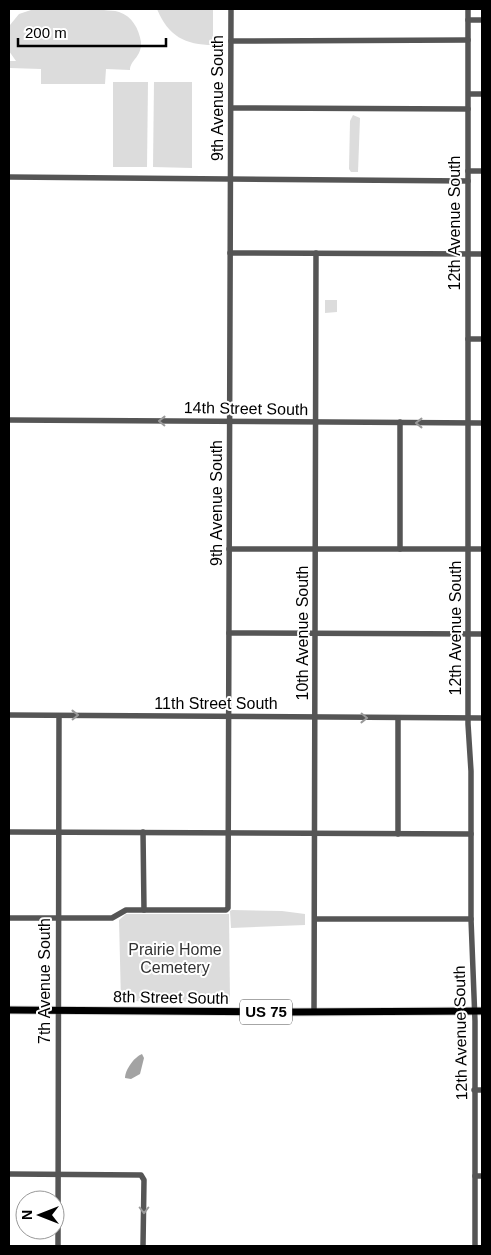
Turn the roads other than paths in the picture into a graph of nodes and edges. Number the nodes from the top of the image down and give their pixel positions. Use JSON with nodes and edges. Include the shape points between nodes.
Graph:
{"nodes":[{"id":1,"x":231,"y":9,"type":"edge"},
{"id":2,"x":468,"y":9,"type":"edge"},
{"id":3,"x":468,"y":20,"type":"junction"},
{"id":4,"x":482,"y":20,"type":"edge"},
{"id":5,"x":468,"y":40,"type":"junction"},
{"id":6,"x":231,"y":41,"type":"junction"},
{"id":7,"x":468,"y":94,"type":"junction"},
{"id":8,"x":482,"y":94,"type":"edge"},
{"id":9,"x":231,"y":108,"type":"junction"},
{"id":10,"x":468,"y":109,"type":"junction"},
{"id":11,"x":468,"y":171,"type":"junction"},
{"id":12,"x":482,"y":171,"type":"edge"},
{"id":13,"x":9,"y":177,"type":"edge"},
{"id":14,"x":230,"y":179,"type":"junction"},
{"id":15,"x":468,"y":180,"type":"junction"},
{"id":16,"x":316,"y":253,"type":"junction"},
{"id":17,"x":230,"y":254,"type":"junction"},
{"id":18,"x":468,"y":254,"type":"junction"},
{"id":19,"x":482,"y":254,"type":"edge"},
{"id":20,"x":468,"y":339,"type":"junction"},
{"id":21,"x":482,"y":339,"type":"edge"},
{"id":22,"x":9,"y":420,"type":"edge"},
{"id":23,"x":230,"y":421,"type":"junction"},
{"id":24,"x":316,"y":422,"type":"junction"},
{"id":25,"x":400,"y":422,"type":"junction"},
{"id":26,"x":468,"y":423,"type":"junction"},
{"id":27,"x":482,"y":423,"type":"edge"},
{"id":28,"x":230,"y":549,"type":"junction"},
{"id":29,"x":469,"y":549,"type":"junction"},
{"id":30,"x":482,"y":549,"type":"edge"},
{"id":31,"x":316,"y":550,"type":"junction"},
{"id":32,"x":400,"y":550,"type":"junction"},
{"id":33,"x":229,"y":633,"type":"junction"},
{"id":34,"x":469,"y":634,"type":"junction"},
{"id":35,"x":482,"y":634,"type":"edge"},
{"id":36,"x":316,"y":635,"type":"junction"},
{"id":37,"x":9,"y":715,"type":"edge"},
{"id":38,"x":59,"y":716,"type":"junction"},
{"id":39,"x":229,"y":716,"type":"junction"},
{"id":40,"x":315,"y":717,"type":"junction"},
{"id":41,"x":398,"y":718,"type":"junction"},
{"id":42,"x":468,"y":718,"type":"junction"},
{"id":43,"x":482,"y":718,"type":"edge"},
{"id":44,"x":9,"y":832,"type":"edge"},
{"id":45,"x":59,"y":832,"type":"junction"},
{"id":46,"x":143,"y":832,"type":"junction"},
{"id":47,"x":229,"y":833,"type":"junction"},
{"id":48,"x":315,"y":834,"type":"junction"},
{"id":49,"x":398,"y":834,"type":"junction"},
{"id":50,"x":471,"y":834,"type":"junction"},
{"id":51,"x":144,"y":910,"type":"junction"},
{"id":52,"x":9,"y":918,"type":"edge"},
{"id":53,"x":58,"y":919,"type":"junction"},
{"id":54,"x":315,"y":919,"type":"junction"},
{"id":55,"x":471,"y":919,"type":"junction"},
{"id":56,"x":9,"y":1010,"type":"edge"},
{"id":57,"x":58,"y":1010,"type":"junction"},
{"id":58,"x":474,"y":1011,"type":"junction"},
{"id":59,"x":482,"y":1011,"type":"edge"},
{"id":60,"x":314,"y":1012,"type":"junction"},
{"id":61,"x":474,"y":1090,"type":"junction"},
{"id":62,"x":482,"y":1090,"type":"edge"},
{"id":63,"x":9,"y":1174,"type":"edge"},
{"id":64,"x":59,"y":1175,"type":"junction"},
{"id":65,"x":475,"y":1176,"type":"junction"},
{"id":66,"x":482,"y":1176,"type":"edge"},
{"id":67,"x":58,"y":1246,"type":"edge"},
{"id":68,"x":144,"y":1246,"type":"edge"},
{"id":69,"x":475,"y":1246,"type":"edge"}],
"edges":[{"from":1,"to":6,"type":"street","name":"9th Avenue South"},
{"from":2,"to":3,"type":"street","name":"12th Avenue South"},
{"from":3,"to":4,"type":"street"},
{"from":3,"to":5,"type":"street","name":"12th Avenue South"},
{"from":5,"to":6,"type":"street"},
{"from":5,"to":7,"type":"street","name":"12th Avenue South"},
{"from":6,"to":9,"type":"street","name":"9th Avenue South"},
{"from":7,"to":8,"type":"street"},
{"from":7,"to":10,"type":"street","name":"12th Avenue South"},
{"from":9,"to":10,"type":"street"},
{"from":9,"to":14,"type":"street","name":"9th Avenue South"},
{"from":10,"to":11,"type":"street","name":"12th Avenue South"},
{"from":11,"to":12,"type":"street"},
{"from":11,"to":15,"type":"street","name":"12th Avenue South"},
{"from":13,"to":14,"type":"street"},
{"from":14,"to":15,"type":"street"},
{"from":14,"to":17,"type":"street","name":"9th Avenue South"},
{"from":15,"to":18,"type":"street","name":"12th Avenue South"},
{"from":16,"to":17,"type":"street"},
{"from":16,"to":18,"type":"street"},
{"from":16,"to":24,"type":"street","name":"10th Avenue South"},
{"from":17,"to":23,"type":"street","name":"9th Avenue South"},
{"from":18,"to":19,"type":"street"},
{"from":18,"to":20,"type":"street","name":"12th Avenue South"},
{"from":20,"to":21,"type":"street"},
{"from":20,"to":26,"type":"street","name":"12th Avenue South"},
{"from":23,"to":22,"type":"street","name":"14th Street South","one_way":true},
{"from":23,"to":24,"type":"street","name":"14th Street South"},
{"from":23,"to":28,"type":"street","name":"9th Avenue South"},
{"from":24,"to":25,"type":"street","name":"14th Street South"},
{"from":24,"to":31,"type":"street","name":"10th Avenue South"},
{"from":26,"to":25,"type":"street","name":"14th Street South","one_way":true},
{"from":25,"to":32,"type":"street"},
{"from":26,"to":27,"type":"street","name":"14th Street South"},
{"from":26,"to":29,"type":"street","name":"12th Avenue South"},
{"from":28,"to":31,"type":"street"},
{"from":28,"to":33,"type":"street","name":"9th Avenue South"},
{"from":29,"to":30,"type":"street"},
{"from":29,"to":32,"type":"street"},
{"from":29,"to":34,"type":"street","name":"12th Avenue South"},
{"from":31,"to":32,"type":"street"},
{"from":31,"to":36,"type":"street","name":"10th Avenue South"},
{"from":33,"to":36,"type":"street"},
{"from":33,"to":39,"type":"street","name":"9th Avenue South"},
{"from":34,"to":35,"type":"street"},
{"from":34,"to":36,"type":"street"},
{"from":34,"to":42,"type":"street","name":"12th Avenue South"},
{"from":36,"to":40,"type":"street","name":"10th Avenue South"},
{"from":37,"to":38,"type":"street","name":"11th Street South"},
{"from":38,"to":39,"type":"street","name":"11th Street South","one_way":true},
{"from":38,"to":45,"type":"street","name":"7th Avenue South"},
{"from":39,"to":40,"type":"street","name":"11th Street South"},
{"from":39,"to":47,"type":"street","name":"9th Avenue South"},
{"from":40,"to":41,"type":"street","name":"11th Street South","one_way":true},
{"from":40,"to":48,"type":"street","name":"10th Avenue South"},
{"from":41,"to":42,"type":"street","name":"11th Street South"},
{"from":41,"to":49,"type":"street"},
{"from":42,"to":43,"type":"street","name":"11th Street South"},
{"from":42,"to":50,"type":"street","name":"12th Avenue South"},
{"from":44,"to":45,"type":"street"},
{"from":45,"to":46,"type":"street"},
{"from":45,"to":53,"type":"street","name":"7th Avenue South"},
{"from":46,"to":47,"type":"street"},
{"from":46,"to":51,"type":"street"},
{"from":47,"to":48,"type":"street"},
{"from":47,"to":51,"type":"street","name":"9th Avenue South","via":[[226,910]]},
{"from":48,"to":49,"type":"street"},
{"from":48,"to":54,"type":"street","name":"10th Avenue South"},
{"from":49,"to":50,"type":"street"},
{"from":50,"to":55,"type":"street","name":"12th Avenue South"},
{"from":51,"to":53,"type":"street","via":[[126,910],[112,918]]},
{"from":52,"to":53,"type":"street"},
{"from":53,"to":57,"type":"street","name":"7th Avenue South"},
{"from":54,"to":55,"type":"street"},
{"from":54,"to":60,"type":"street","name":"10th Avenue South"},
{"from":55,"to":58,"type":"street","name":"12th Avenue South"},
{"from":56,"to":57,"type":"main road","name":"8th Street South","number":"US 75"},
{"from":57,"to":60,"type":"main road","name":"8th Street South","number":"US 75"},
{"from":57,"to":64,"type":"street","name":"7th Avenue South"},
{"from":58,"to":59,"type":"main road","name":"8th Street South","number":"US 75"},
{"from":58,"to":60,"type":"main road","name":"8th Street South","number":"US 75"},
{"from":58,"to":61,"type":"street","name":"12th Avenue South"},
{"from":61,"to":62,"type":"street"},
{"from":61,"to":65,"type":"street","name":"12th Avenue South"},
{"from":63,"to":64,"type":"street"},
{"from":64,"to":67,"type":"street","name":"7th Avenue South"},
{"from":64,"to":68,"type":"street","one_way":true,"via":[[141,1175],[144,1180]]},
{"from":65,"to":66,"type":"street"},
{"from":65,"to":69,"type":"street","name":"12th Avenue South"}]}
